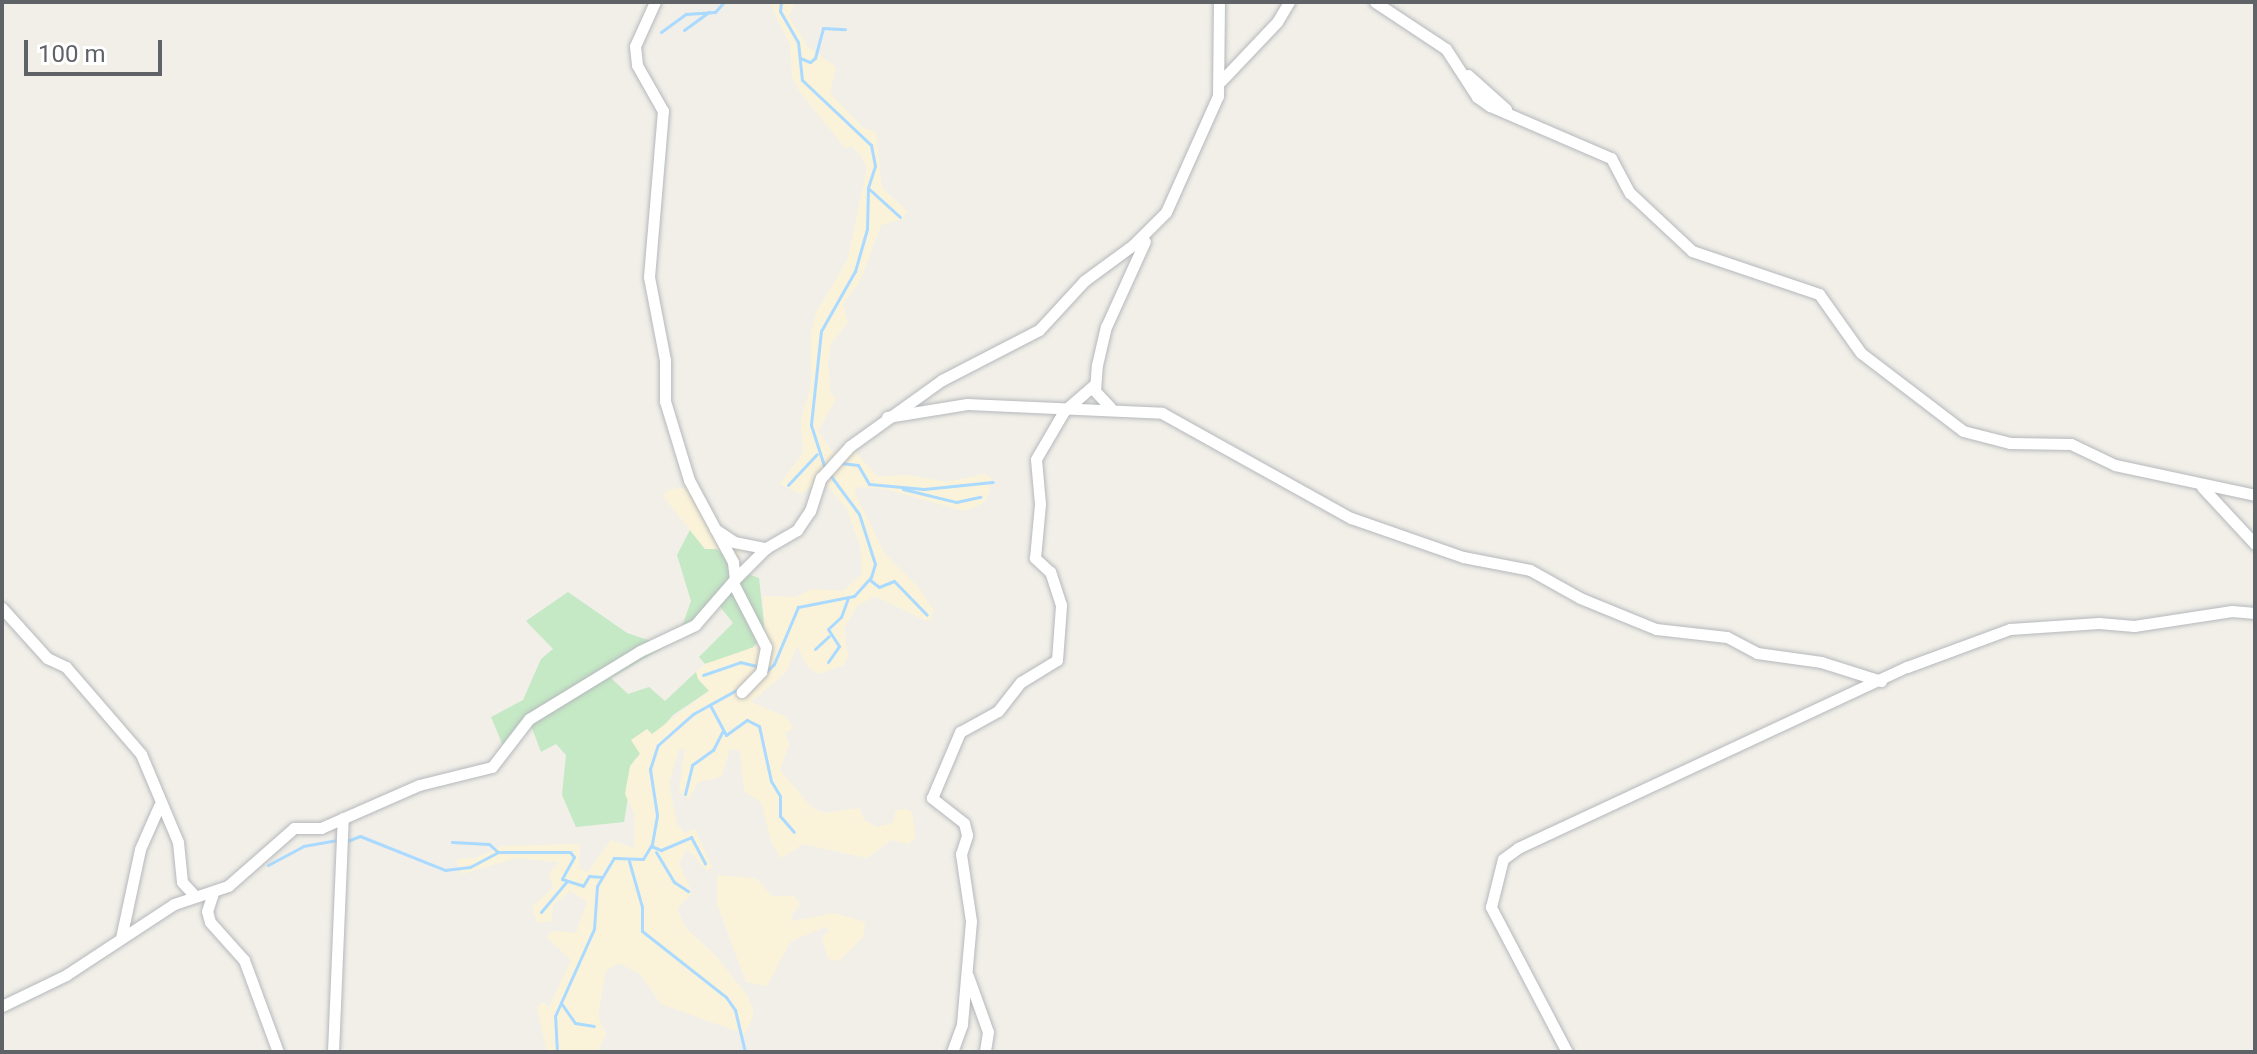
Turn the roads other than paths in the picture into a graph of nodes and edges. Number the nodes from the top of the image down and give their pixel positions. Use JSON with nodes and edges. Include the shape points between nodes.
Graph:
{"nodes":[{"id":1,"x":655,"y":2,"type":"edge"},
{"id":2,"x":1219,"y":2,"type":"edge"},
{"id":3,"x":1289,"y":2,"type":"edge"},
{"id":4,"x":1375,"y":2,"type":"edge"},
{"id":5,"x":1221,"y":81,"type":"junction"},
{"id":6,"x":1166,"y":212,"type":"junction"},
{"id":7,"x":1095,"y":384,"type":"junction"},
{"id":8,"x":1110,"y":407,"type":"junction"},
{"id":9,"x":1064,"y":411,"type":"junction"},
{"id":10,"x":887,"y":417,"type":"junction"},
{"id":11,"x":2199,"y":484,"type":"junction"},
{"id":12,"x":2255,"y":495,"type":"edge"},
{"id":13,"x":713,"y":527,"type":"junction"},
{"id":14,"x":2255,"y":544,"type":"edge"},
{"id":15,"x":766,"y":548,"type":"junction"},
{"id":16,"x":734,"y":581,"type":"junction"},
{"id":17,"x":2,"y":608,"type":"edge"},
{"id":18,"x":2255,"y":613,"type":"edge"},
{"id":19,"x":1881,"y":681,"type":"junction"},
{"id":20,"x":742,"y":692,"type":"dead end"},
{"id":21,"x":159,"y":801,"type":"junction"},
{"id":22,"x":343,"y":818,"type":"junction"},
{"id":23,"x":213,"y":893,"type":"junction"},
{"id":24,"x":195,"y":896,"type":"junction"},
{"id":25,"x":120,"y":940,"type":"junction"},
{"id":26,"x":966,"y":972,"type":"junction"},
{"id":27,"x":2,"y":1006,"type":"edge"},
{"id":28,"x":278,"y":1052,"type":"edge"},
{"id":29,"x":333,"y":1052,"type":"edge"},
{"id":30,"x":952,"y":1052,"type":"edge"},
{"id":31,"x":985,"y":1052,"type":"edge"},
{"id":32,"x":1567,"y":1052,"type":"edge"}],
"edges":[{"from":1,"to":13,"type":"street","via":[[635,46],[637,65],[663,111],[649,277],[671,433]]},
{"from":2,"to":5,"type":"street"},
{"from":3,"to":5,"type":"street"},
{"from":4,"to":11,"type":"street","via":[[1446,49],[1477,97],[1611,158],[1630,193],[1692,251],[1819,294],[1861,353],[1963,431],[2010,443],[2071,444],[2115,465]]},
{"from":5,"to":6,"type":"street","via":[[1208,128]]},
{"from":6,"to":7,"type":"street","via":[[1137,253],[1106,327]]},
{"from":6,"to":10,"type":"street","via":[[1133,245],[1084,281],[1039,330],[942,380]]},
{"from":7,"to":8,"type":"street","via":[[1097,396]]},
{"from":7,"to":9,"type":"street"},
{"from":8,"to":9,"type":"street"},
{"from":8,"to":19,"type":"street","via":[[1175,418],[1351,518],[1463,557],[1530,570],[1580,598],[1656,629],[1727,637],[1757,653],[1821,662]]},
{"from":9,"to":10,"type":"street","via":[[967,404]]},
{"from":9,"to":26,"type":"street","via":[[1036,459],[1040,504],[1035,558],[1050,572],[1061,605],[1057,660],[1021,682],[998,711],[960,732],[932,798],[964,823],[967,835],[961,854],[971,921]]},
{"from":10,"to":15,"type":"street","via":[[831,465],[797,530]]},
{"from":11,"to":12,"type":"street"},
{"from":11,"to":14,"type":"street"},
{"from":13,"to":15,"type":"street","via":[[734,542]]},
{"from":13,"to":16,"type":"street","via":[[733,562]]},
{"from":15,"to":16,"type":"street"},
{"from":16,"to":20,"type":"street","via":[[766,647],[761,672]]},
{"from":16,"to":22,"type":"street","via":[[695,625],[640,651],[529,719],[492,767],[419,785]]},
{"from":17,"to":21,"type":"street","via":[[47,658],[66,667],[107,711],[141,754]]},
{"from":18,"to":19,"type":"street","via":[[2232,611],[2134,626],[2024,625]]},
{"from":19,"to":32,"type":"street","via":[[1503,859],[1491,907]]},
{"from":21,"to":24,"type":"street","via":[[178,842],[182,882]]},
{"from":21,"to":25,"type":"street","via":[[140,849]]},
{"from":22,"to":23,"type":"street","via":[[321,828],[294,828],[238,880]]},
{"from":22,"to":29,"type":"street","via":[[340,988],[330,1034]]},
{"from":23,"to":24,"type":"street"},
{"from":23,"to":28,"type":"street","via":[[207,911],[210,922],[244,960]]},
{"from":24,"to":25,"type":"street"},
{"from":25,"to":27,"type":"street","via":[[66,975]]},
{"from":26,"to":30,"type":"street","via":[[962,1024]]},
{"from":26,"to":31,"type":"street","via":[[988,1032]]}]}
